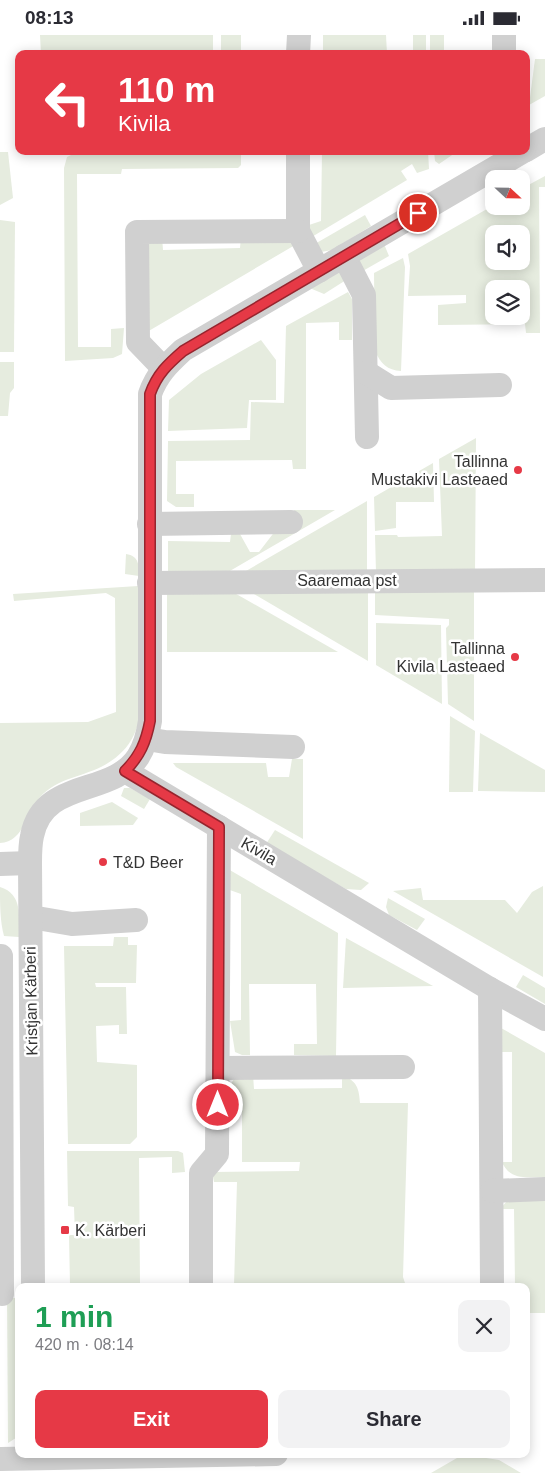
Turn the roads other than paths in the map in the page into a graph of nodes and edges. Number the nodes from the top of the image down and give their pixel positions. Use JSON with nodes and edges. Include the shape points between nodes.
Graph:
{"nodes":[{"id":1,"x":299,"y":35,"type":"edge"},
{"id":2,"x":504,"y":35,"type":"edge"},
{"id":3,"x":298,"y":50,"type":"edge"},
{"id":4,"x":504,"y":50,"type":"edge"},
{"id":5,"x":545,"y":139,"type":"edge"},
{"id":6,"x":530,"y":147,"type":"edge"},
{"id":7,"x":298,"y":155,"type":"edge"},
{"id":8,"x":515,"y":155,"type":"edge"},
{"id":9,"x":298,"y":231,"type":"junction"},
{"id":10,"x":344,"y":257,"type":"junction"},
{"id":11,"x":318,"y":271,"type":"junction"},
{"id":12,"x":163,"y":368,"type":"junction"},
{"id":13,"x":367,"y":373,"type":"junction"},
{"id":14,"x":500,"y":385,"type":"dead end"},
{"id":15,"x":367,"y":437,"type":"dead end"},
{"id":16,"x":291,"y":522,"type":"dead end"},
{"id":17,"x":150,"y":524,"type":"junction"},
{"id":18,"x":545,"y":580,"type":"edge"},
{"id":19,"x":150,"y":583,"type":"junction"},
{"id":20,"x":147,"y":739,"type":"junction"},
{"id":21,"x":293,"y":747,"type":"dead end"},
{"id":22,"x":125,"y":771,"type":"junction"},
{"id":23,"x":219,"y":827,"type":"junction"},
{"id":24,"x":30,"y":863,"type":"junction"},
{"id":25,"x":0,"y":864,"type":"edge"},
{"id":26,"x":31,"y":917,"type":"junction"},
{"id":27,"x":136,"y":920,"type":"dead end"},
{"id":28,"x":1,"y":956,"type":"edge"},
{"id":29,"x":30,"y":957,"type":"junction"},
{"id":30,"x":490,"y":989,"type":"junction"},
{"id":31,"x":545,"y":1019,"type":"edge"},
{"id":32,"x":403,"y":1067,"type":"dead end"},
{"id":33,"x":218,"y":1068,"type":"junction"},
{"id":34,"x":545,"y":1189,"type":"edge"},
{"id":35,"x":492,"y":1191,"type":"junction"},
{"id":36,"x":33,"y":1283,"type":"edge"},
{"id":37,"x":202,"y":1283,"type":"edge"},
{"id":38,"x":492,"y":1283,"type":"edge"},
{"id":39,"x":2,"y":1294,"type":"dead end"},
{"id":40,"x":156,"y":1458,"type":"edge"},
{"id":41,"x":0,"y":1459,"type":"edge"},
{"id":42,"x":37,"y":1462,"type":"edge"}],
"edges":[{"from":1,"to":3,"type":"street"},
{"from":2,"to":4,"type":"street"},
{"from":5,"to":6,"type":"street"},
{"from":7,"to":9,"type":"street"},
{"from":8,"to":10,"type":"street"},
{"from":9,"to":11,"type":"street"},
{"from":9,"to":12,"type":"street","via":[[137,232],[138,342]]},
{"from":10,"to":11,"type":"street"},
{"from":10,"to":13,"type":"street","via":[[364,295]]},
{"from":11,"to":12,"type":"street","via":[[183,351]]},
{"from":12,"to":17,"type":"street","via":[[150,394]]},
{"from":13,"to":14,"type":"street","via":[[391,388]]},
{"from":13,"to":15,"type":"street"},
{"from":16,"to":17,"type":"street"},
{"from":17,"to":19,"type":"street"},
{"from":18,"to":19,"type":"street","name":"Saaremaa pst"},
{"from":19,"to":20,"type":"street","via":[[150,721]]},
{"from":20,"to":21,"type":"street","via":[[165,743]]},
{"from":20,"to":22,"type":"street","via":[[138,758]]},
{"from":22,"to":23,"type":"street","name":"Kivila"},
{"from":22,"to":24,"type":"street","name":"Kristjan Kärberi","via":[[62,795],[51,803],[41,814],[32,835]]},
{"from":23,"to":30,"type":"street","name":"Kivila"},
{"from":23,"to":33,"type":"street"},
{"from":24,"to":25,"type":"street"},
{"from":24,"to":26,"type":"street","name":"Kristjan Kärberi"},
{"from":26,"to":27,"type":"street","via":[[72,924]]},
{"from":26,"to":29,"type":"street","name":"Kristjan Kärberi"},
{"from":28,"to":29,"type":"street"},
{"from":28,"to":39,"type":"street"},
{"from":29,"to":36,"type":"street","name":"Kristjan Kärberi"},
{"from":30,"to":31,"type":"street","name":"Kivila"},
{"from":30,"to":35,"type":"street"},
{"from":32,"to":33,"type":"street"},
{"from":33,"to":37,"type":"street","via":[[218,1154],[200,1173]]},
{"from":34,"to":35,"type":"street"},
{"from":35,"to":38,"type":"street"},
{"from":40,"to":42,"type":"street"},
{"from":41,"to":42,"type":"street"}]}
